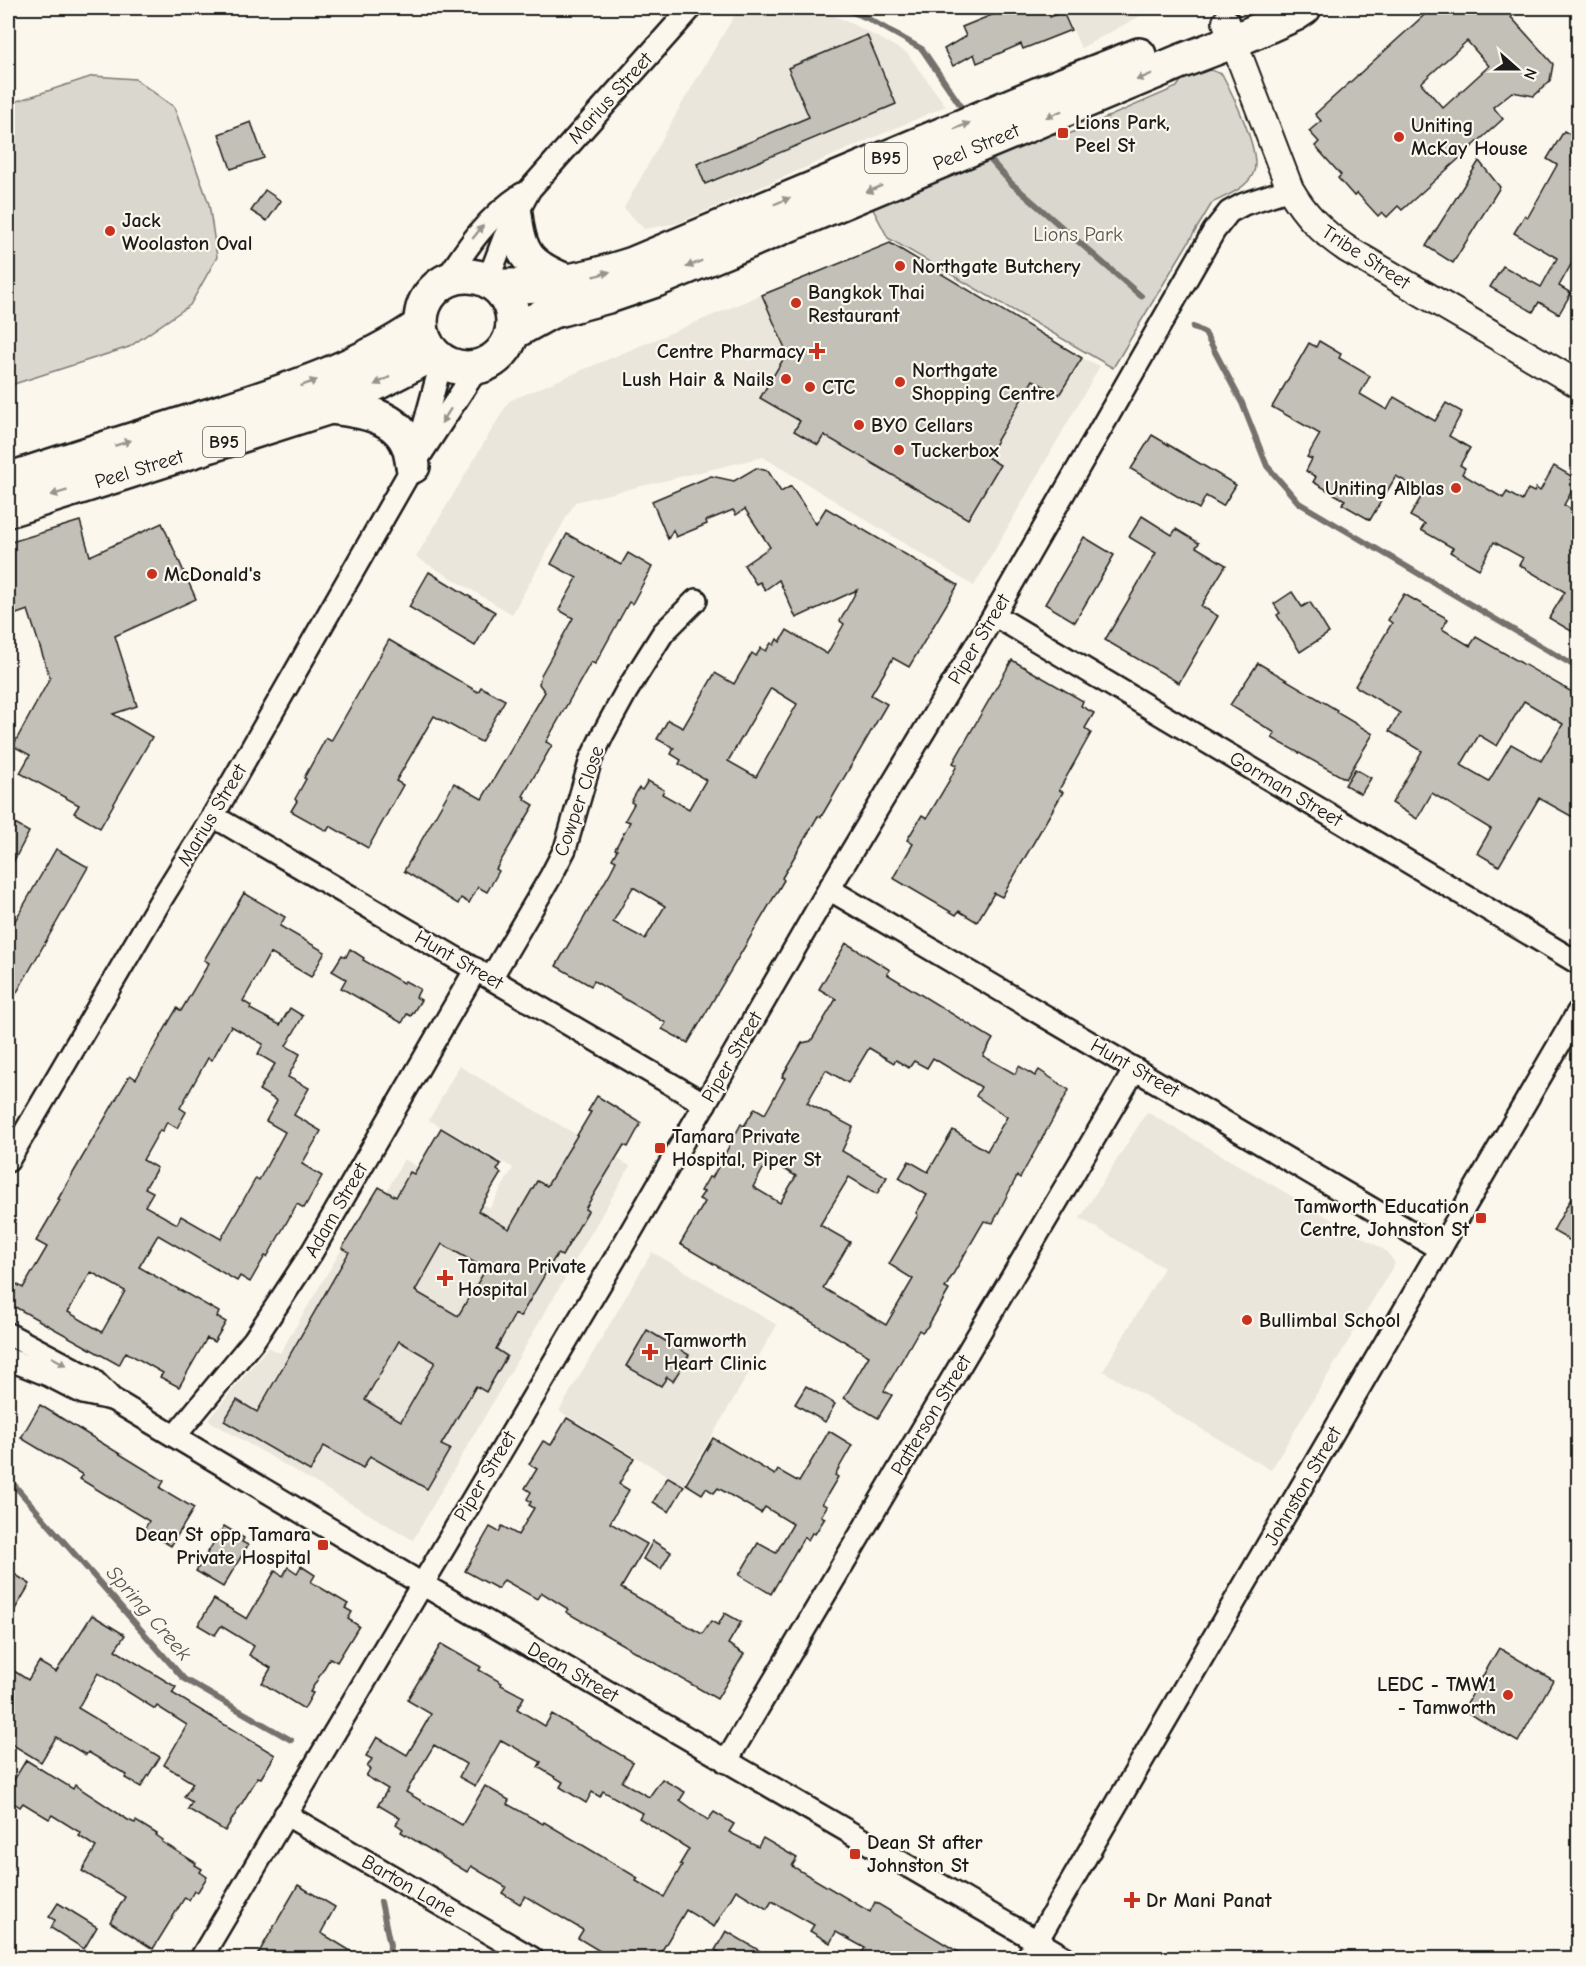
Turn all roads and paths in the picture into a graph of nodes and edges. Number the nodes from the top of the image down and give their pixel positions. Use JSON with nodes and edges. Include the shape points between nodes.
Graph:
{"nodes":[{"id":1,"x":691,"y":8,"type":"edge"},
{"id":2,"x":1260,"y":8,"type":"edge"},
{"id":3,"x":1304,"y":8,"type":"edge"},
{"id":4,"x":1230,"y":32,"type":"junction"},
{"id":5,"x":1179,"y":62,"type":"junction"},
{"id":6,"x":1266,"y":125,"type":"junction"},
{"id":7,"x":1290,"y":189,"type":"junction"},
{"id":8,"x":522,"y":201,"type":"junction"},
{"id":9,"x":445,"y":281,"type":"junction"},
{"id":10,"x":569,"y":282,"type":"junction"},
{"id":11,"x":493,"y":283,"type":"junction"},
{"id":12,"x":512,"y":333,"type":"junction"},
{"id":13,"x":432,"y":346,"type":"junction"},
{"id":14,"x":478,"y":367,"type":"junction"},
{"id":15,"x":1578,"y":384,"type":"edge"},
{"id":16,"x":330,"y":407,"type":"junction"},
{"id":17,"x":413,"y":466,"type":"junction"},
{"id":18,"x":8,"y":480,"type":"edge"},
{"id":19,"x":8,"y":510,"type":"edge"},
{"id":20,"x":696,"y":600,"type":"dead end"},
{"id":21,"x":994,"y":615,"type":"junction"},
{"id":22,"x":213,"y":816,"type":"junction"},
{"id":23,"x":829,"y":889,"type":"junction"},
{"id":24,"x":1578,"y":963,"type":"edge"},
{"id":25,"x":484,"y":973,"type":"junction"},
{"id":26,"x":1578,"y":1012,"type":"edge"},
{"id":27,"x":1135,"y":1068,"type":"junction"},
{"id":28,"x":705,"y":1104,"type":"junction"},
{"id":29,"x":8,"y":1161,"type":"edge"},
{"id":30,"x":1440,"y":1249,"type":"junction"},
{"id":31,"x":8,"y":1334,"type":"edge"},
{"id":32,"x":8,"y":1360,"type":"edge"},
{"id":33,"x":112,"y":1399,"type":"junction"},
{"id":34,"x":175,"y":1436,"type":"junction"},
{"id":35,"x":422,"y":1584,"type":"junction"},
{"id":36,"x":726,"y":1761,"type":"junction"},
{"id":37,"x":285,"y":1814,"type":"junction"},
{"id":38,"x":1032,"y":1950,"type":"edge"},
{"id":39,"x":201,"y":1959,"type":"edge"},
{"id":40,"x":532,"y":1959,"type":"edge"},
{"id":41,"x":1066,"y":1959,"type":"edge"}],
"edges":[{"from":1,"to":8,"type":"street","name":"Marius Street"},
{"from":2,"to":4,"type":"main road","number":"B95"},
{"from":3,"to":4,"type":"main road","name":"Peel Street","number":"B95"},
{"from":4,"to":5,"type":"main road","name":"Peel Street","number":"B95"},
{"from":4,"to":6,"type":"street","name":"Tribe Street"},
{"from":10,"to":4,"type":"main road","name":"Peel Street","number":"B95","one_way":true,"via":[[633,264],[1039,94]]},
{"from":5,"to":6,"type":"street","via":[[1211,60],[1223,66]]},
{"from":5,"to":12,"type":"main road","name":"Peel Street","number":"B95","one_way":true,"via":[[656,280],[550,312]]},
{"from":6,"to":7,"type":"street","name":"Tribe Street"},
{"from":7,"to":15,"type":"street","name":"Tribe Street","via":[[1314,223],[1338,243]]},
{"from":7,"to":21,"type":"street","name":"Piper Street","via":[[1229,212],[1214,231]]},
{"from":9,"to":8,"type":"street","name":"Marius Street","one_way":true,"via":[[488,220],[503,206]]},
{"from":8,"to":10,"type":"main road","via":[[520,241],[529,259],[548,274]]},
{"from":8,"to":11,"type":"street","name":"Marius Street","via":[[495,256]]},
{"from":9,"to":11,"type":"main road","number":"B95","via":[[474,276]]},
{"from":9,"to":13,"type":"main road","via":[[424,304]]},
{"from":10,"to":11,"type":"main road","name":"Peel Street","number":"B95","via":[[544,286]]},
{"from":11,"to":12,"type":"main road","via":[[511,306]]},
{"from":12,"to":14,"type":"main road","number":"B95","via":[[503,351]]},
{"from":13,"to":14,"type":"main road","via":[[453,366]]},
{"from":13,"to":16,"type":"main road","name":"Peel Street","number":"B95","one_way":true},
{"from":13,"to":17,"type":"street","name":"Marius Street"},
{"from":18,"to":13,"type":"main road","name":"Peel Street","number":"B95","one_way":true,"via":[[303,386],[398,342]]},
{"from":14,"to":17,"type":"street","name":"Marius Street","one_way":true},
{"from":16,"to":17,"type":"main road","via":[[375,415],[390,423],[409,447]]},
{"from":16,"to":19,"type":"main road","name":"Peel Street","number":"B95","one_way":true},
{"from":17,"to":22,"type":"street","name":"Marius Street"},
{"from":20,"to":25,"type":"street","name":"Cowper Close","via":[[663,633],[626,692],[591,759],[564,849],[551,876]]},
{"from":21,"to":23,"type":"street","name":"Piper Street"},
{"from":21,"to":24,"type":"street","name":"Gorman Street"},
{"from":22,"to":25,"type":"street","name":"Hunt Street"},
{"from":22,"to":29,"type":"street","name":"Marius Street"},
{"from":23,"to":27,"type":"street","name":"Hunt Street"},
{"from":23,"to":28,"type":"street","name":"Piper Street"},
{"from":25,"to":28,"type":"street","name":"Hunt Street"},
{"from":25,"to":34,"type":"street","name":"Adam Street","via":[[254,1340]]},
{"from":26,"to":30,"type":"street","name":"Johnston Street"},
{"from":27,"to":30,"type":"street","name":"Hunt Street"},
{"from":27,"to":36,"type":"street","name":"Patterson Street"},
{"from":28,"to":35,"type":"street","name":"Piper Street"},
{"from":30,"to":38,"type":"street","name":"Johnston Street"},
{"from":31,"to":33,"type":"street","name":"Dean Street","one_way":true,"via":[[92,1378]]},
{"from":32,"to":33,"type":"street","name":"Dean Street","via":[[83,1393]]},
{"from":33,"to":34,"type":"street","name":"Dean Street"},
{"from":34,"to":35,"type":"street","name":"Dean Street"},
{"from":35,"to":36,"type":"street","name":"Dean Street"},
{"from":35,"to":37,"type":"street","name":"Piper Street"},
{"from":36,"to":38,"type":"street","name":"Dean Street"},
{"from":37,"to":39,"type":"street","name":"Piper Street"},
{"from":37,"to":40,"type":"street","name":"Barton Lane"},
{"from":38,"to":41,"type":"street","name":"Dean Street"}]}
